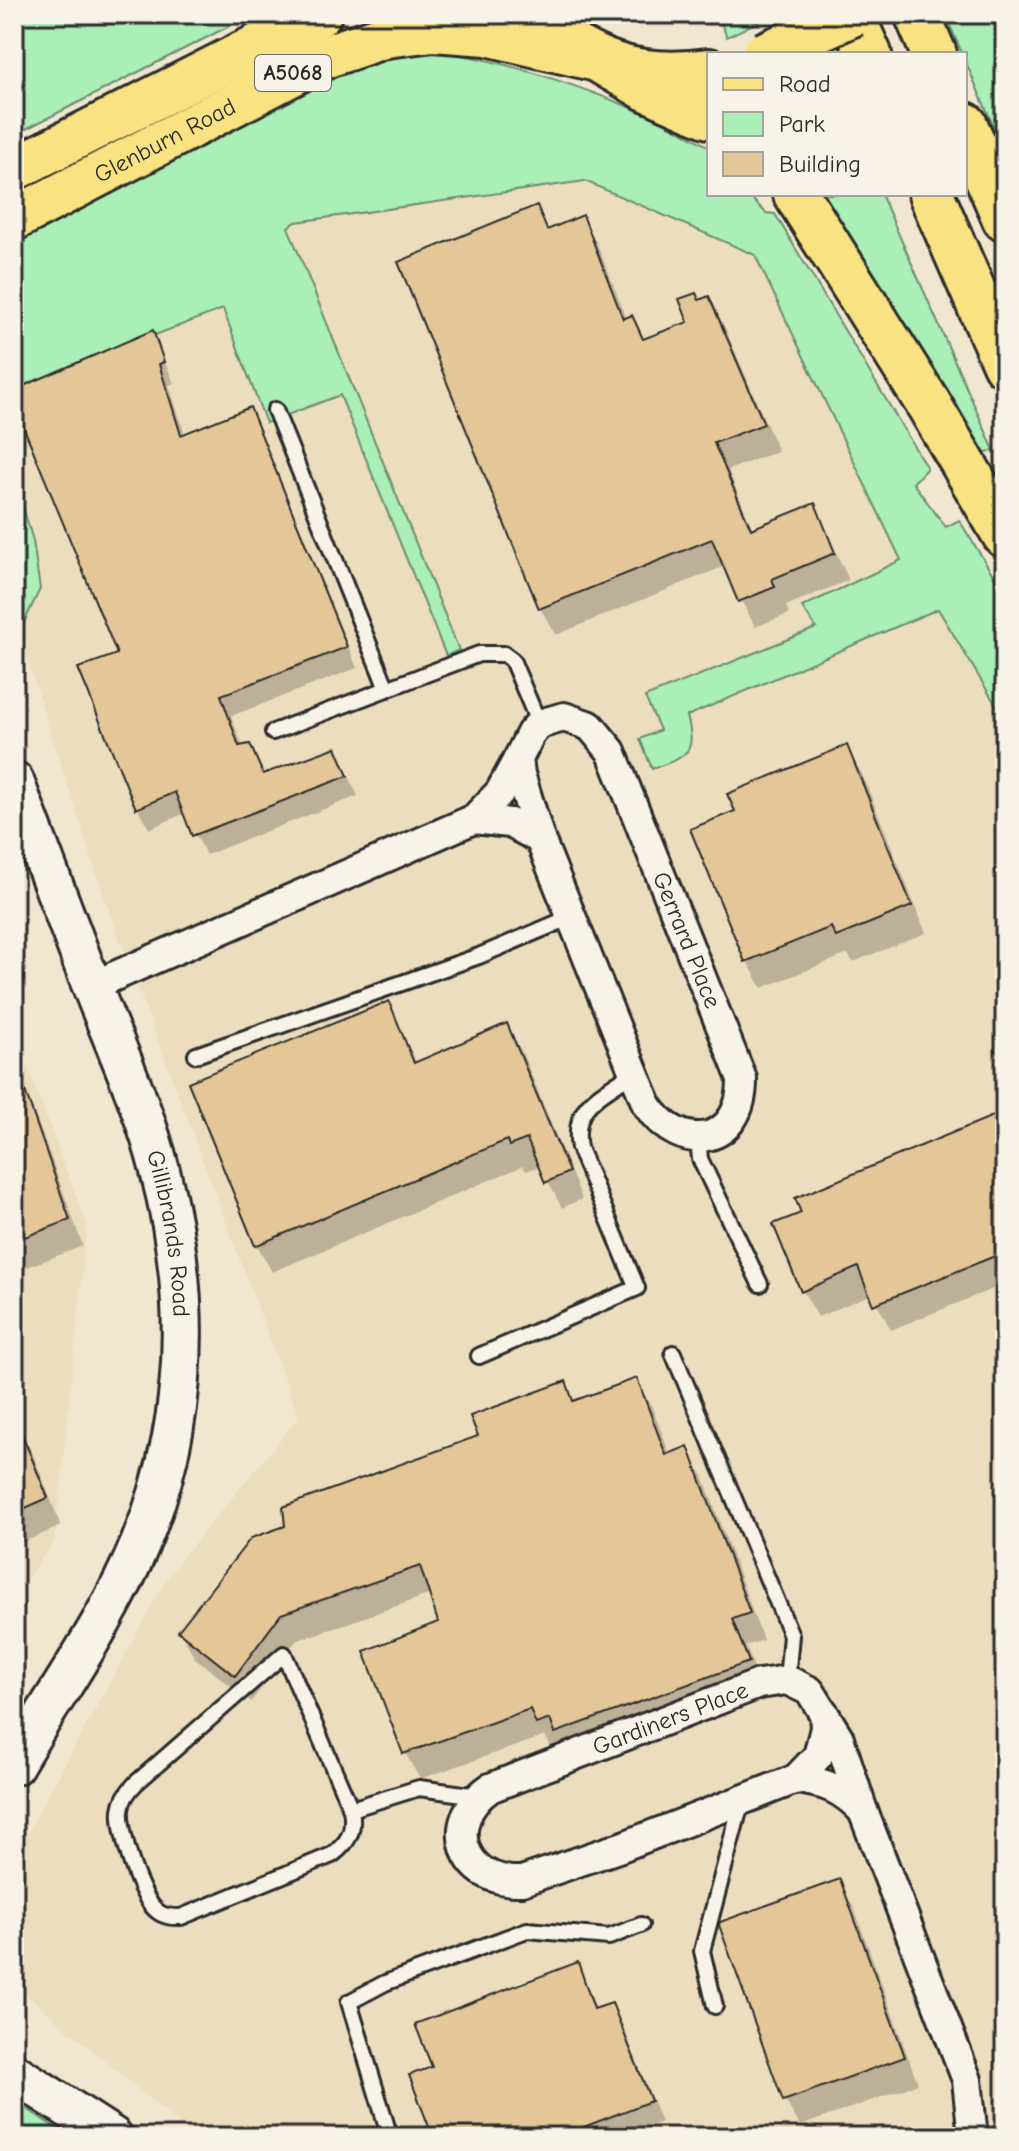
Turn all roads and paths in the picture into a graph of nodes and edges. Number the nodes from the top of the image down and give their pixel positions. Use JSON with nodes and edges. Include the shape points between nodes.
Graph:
{"nodes":[{"id":1,"x":320,"y":14,"type":"edge"},
{"id":2,"x":535,"y":14,"type":"edge"},
{"id":3,"x":853,"y":14,"type":"edge"},
{"id":4,"x":917,"y":14,"type":"edge"},
{"id":5,"x":768,"y":52,"type":"edge"},
{"id":6,"x":868,"y":52,"type":"edge"},
{"id":7,"x":933,"y":52,"type":"edge"},
{"id":8,"x":599,"y":61,"type":"junction"},
{"id":9,"x":707,"y":70,"type":"edge"},
{"id":10,"x":197,"y":99,"type":"junction"},
{"id":11,"x":707,"y":115,"type":"edge"},
{"id":12,"x":967,"y":130,"type":"edge"},
{"id":13,"x":14,"y":169,"type":"edge"},
{"id":14,"x":797,"y":196,"type":"edge"},
{"id":15,"x":932,"y":196,"type":"edge"},
{"id":16,"x":14,"y":219,"type":"edge"},
{"id":17,"x":1005,"y":219,"type":"edge"},
{"id":18,"x":1005,"y":364,"type":"edge"},
{"id":19,"x":275,"y":410,"type":"dead end"},
{"id":20,"x":1005,"y":535,"type":"edge"},
{"id":21,"x":387,"y":689,"type":"junction"},
{"id":22,"x":539,"y":724,"type":"junction"},
{"id":23,"x":273,"y":732,"type":"dead end"},
{"id":24,"x":518,"y":759,"type":"junction"},
{"id":25,"x":14,"y":781,"type":"edge"},
{"id":26,"x":474,"y":819,"type":"junction"},
{"id":27,"x":540,"y":839,"type":"junction"},
{"id":28,"x":571,"y":917,"type":"junction"},
{"id":29,"x":92,"y":986,"type":"junction"},
{"id":30,"x":196,"y":1055,"type":"dead end"},
{"id":31,"x":633,"y":1072,"type":"junction"},
{"id":32,"x":698,"y":1139,"type":"junction"},
{"id":33,"x":760,"y":1284,"type":"dead end"},
{"id":34,"x":673,"y":1353,"type":"dead end"},
{"id":35,"x":479,"y":1356,"type":"dead end"},
{"id":36,"x":787,"y":1680,"type":"junction"},
{"id":37,"x":61,"y":1684,"type":"junction"},
{"id":38,"x":824,"y":1713,"type":"junction"},
{"id":39,"x":14,"y":1730,"type":"edge"},
{"id":40,"x":14,"y":1765,"type":"edge"},
{"id":41,"x":796,"y":1779,"type":"junction"},
{"id":42,"x":478,"y":1796,"type":"junction"},
{"id":43,"x":742,"y":1799,"type":"junction"},
{"id":44,"x":351,"y":1809,"type":"junction"},
{"id":45,"x":863,"y":1811,"type":"junction"},
{"id":46,"x":641,"y":1925,"type":"dead end"},
{"id":47,"x":715,"y":2006,"type":"dead end"},
{"id":48,"x":14,"y":2073,"type":"edge"},
{"id":49,"x":113,"y":2137,"type":"edge"},
{"id":50,"x":390,"y":2137,"type":"edge"},
{"id":51,"x":973,"y":2137,"type":"edge"}],
"edges":[{"from":1,"to":10,"type":"main road","name":"Glenburn Road","number":"A5068"},
{"from":2,"to":8,"type":"main road","number":"A5068"},
{"from":3,"to":5,"type":"main road","bridge":true},
{"from":3,"to":6,"type":"highway"},
{"from":4,"to":7,"type":"highway"},
{"from":8,"to":9,"type":"main road","number":"A5068","via":[[648,72]]},
{"from":8,"to":10,"type":"main road","name":"Glenburn Road","number":"A5068","via":[[487,34],[433,30],[386,36]]},
{"from":8,"to":11,"type":"highway"},
{"from":10,"to":13,"type":"main road","name":"Glenburn Road","number":"A5068"},
{"from":10,"to":16,"type":"main road","name":"Glenburn Road","number":"A5068"},
{"from":12,"to":17,"type":"highway"},
{"from":14,"to":20,"type":"highway"},
{"from":15,"to":18,"type":"highway"},
{"from":19,"to":21,"type":"lane"},
{"from":21,"to":22,"type":"lane","via":[[479,654],[504,654],[512,660]]},
{"from":21,"to":23,"type":"lane"},
{"from":22,"to":24,"type":"street"},
{"from":22,"to":32,"type":"street","name":"Gerrard Place","via":[[578,719],[611,751],[742,1079],[733,1118],[713,1135]]},
{"from":24,"to":26,"type":"street","via":[[500,792]]},
{"from":24,"to":27,"type":"street"},
{"from":25,"to":29,"type":"street","name":"Gillibrands Road"},
{"from":26,"to":27,"type":"street","via":[[510,823]]},
{"from":26,"to":29,"type":"street"},
{"from":27,"to":28,"type":"street"},
{"from":28,"to":30,"type":"lane","via":[[479,956]]},
{"from":28,"to":31,"type":"street"},
{"from":29,"to":37,"type":"street","name":"Gillibrands Road","via":[[160,1169],[174,1233],[184,1332],[165,1466],[140,1543],[108,1611]]},
{"from":31,"to":32,"type":"street","via":[[656,1118],[675,1133]]},
{"from":31,"to":35,"type":"lane","via":[[588,1105],[575,1129],[637,1288]]},
{"from":32,"to":33,"type":"lane","via":[[700,1159]]},
{"from":34,"to":36,"type":"lane","via":[[791,1635]]},
{"from":36,"to":38,"type":"street","via":[[810,1691]]},
{"from":36,"to":42,"type":"street","name":"Gardiners Place","via":[[759,1684]]},
{"from":37,"to":39,"type":"street","name":"Gillibrands Road"},
{"from":37,"to":40,"type":"street","name":"Gillibrands Road"},
{"from":38,"to":41,"type":"street","via":[[818,1756]]},
{"from":38,"to":45,"type":"street","via":[[839,1738]]},
{"from":41,"to":43,"type":"street"},
{"from":41,"to":45,"type":"street","via":[[832,1786]]},
{"from":42,"to":43,"type":"street","via":[[464,1820],[463,1845],[475,1865],[509,1882],[621,1847]]},
{"from":42,"to":44,"type":"lane","via":[[419,1788]]},
{"from":43,"to":47,"type":"lane","via":[[702,1951]]},
{"from":44,"to":44,"type":"lane","via":[[351,1834],[332,1855],[181,1917],[168,1917],[148,1901],[121,1812],[136,1783],[284,1654]]},
{"from":45,"to":51,"type":"street","via":[[967,2080]]},
{"from":46,"to":50,"type":"lane","via":[[609,1937],[527,1930],[385,1983],[349,2002]]},
{"from":48,"to":49,"type":"street"}]}
